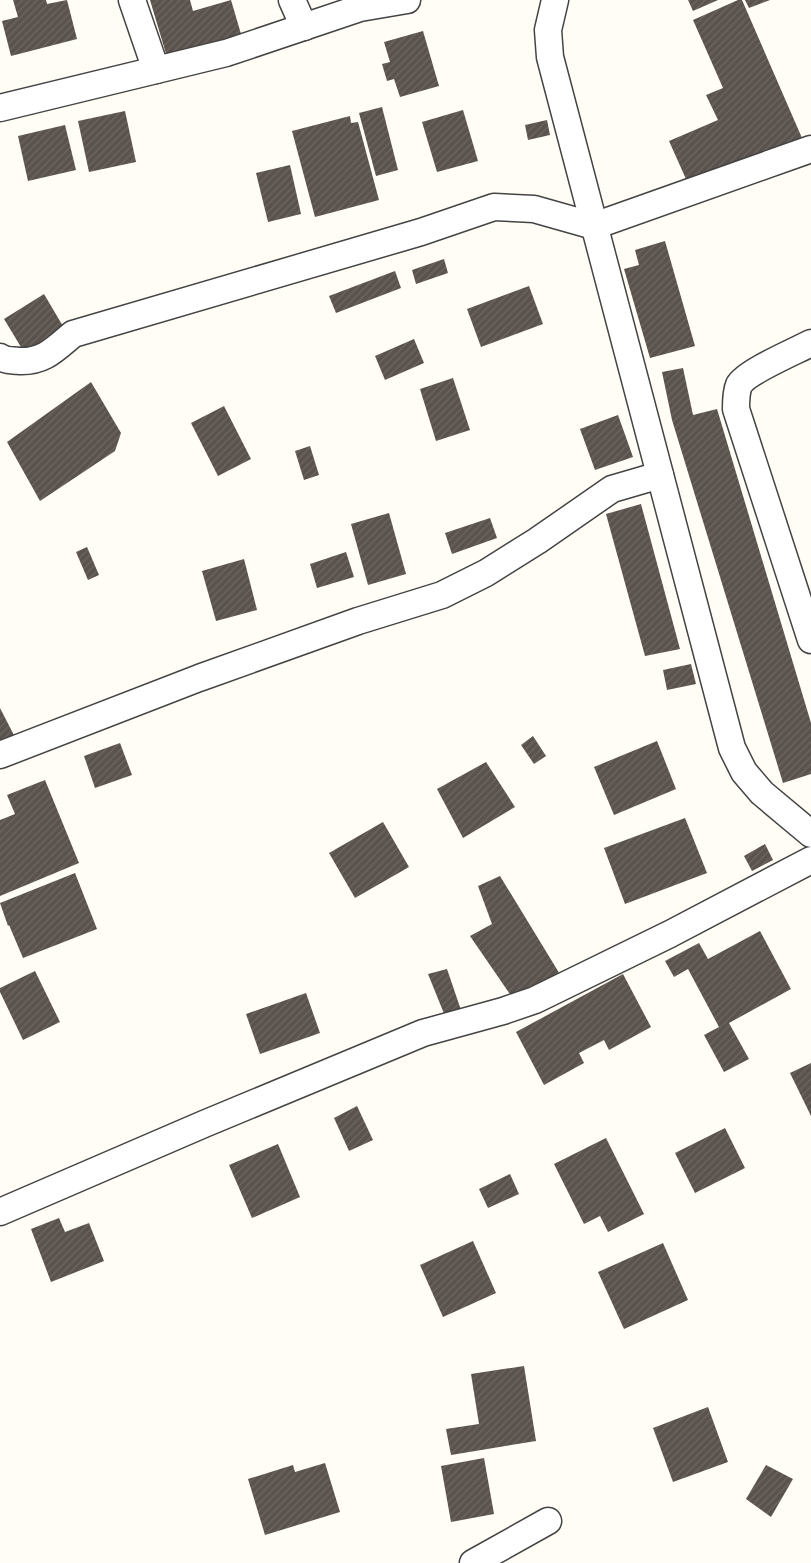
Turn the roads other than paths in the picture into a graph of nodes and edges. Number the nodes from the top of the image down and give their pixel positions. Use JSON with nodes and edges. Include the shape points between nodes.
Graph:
{"nodes":[{"id":1,"x":132,"y":0,"type":"edge"},
{"id":2,"x":292,"y":0,"type":"edge"},
{"id":3,"x":407,"y":0,"type":"edge"},
{"id":4,"x":555,"y":0,"type":"edge"},
{"id":5,"x":304,"y":27,"type":"junction"},
{"id":6,"x":156,"y":70,"type":"junction"},
{"id":7,"x":0,"y":108,"type":"edge"},
{"id":8,"x":811,"y":149,"type":"edge"},
{"id":9,"x":594,"y":226,"type":"junction"},
{"id":10,"x":811,"y":343,"type":"edge"},
{"id":11,"x":0,"y":357,"type":"edge"},
{"id":12,"x":660,"y":475,"type":"junction"},
{"id":13,"x":811,"y":640,"type":"edge"},
{"id":14,"x":0,"y":755,"type":"edge"},
{"id":15,"x":811,"y":834,"type":"edge"},
{"id":16,"x":811,"y":860,"type":"edge"},
{"id":17,"x":0,"y":1212,"type":"edge"},
{"id":18,"x":548,"y":1521,"type":"dead end"},
{"id":19,"x":473,"y":1563,"type":"edge"}],
"edges":[{"from":1,"to":6,"type":"street"},
{"from":2,"to":5,"type":"street"},
{"from":3,"to":5,"type":"street","via":[[360,8]]},
{"from":4,"to":9,"type":"street","via":[[548,30],[550,57]]},
{"from":5,"to":6,"type":"street","via":[[226,53]]},
{"from":6,"to":7,"type":"street"},
{"from":8,"to":9,"type":"street"},
{"from":9,"to":11,"type":"street","via":[[534,208],[494,207],[420,232],[73,334],[46,356],[30,362]]},
{"from":9,"to":12,"type":"street"},
{"from":10,"to":13,"type":"street","via":[[756,371],[740,384],[736,409]]},
{"from":12,"to":14,"type":"street","via":[[612,489],[486,573],[442,595],[199,678]]},
{"from":12,"to":15,"type":"street","via":[[732,748],[744,772],[762,793]]},
{"from":16,"to":17,"type":"street","via":[[535,1000],[423,1033]]},
{"from":18,"to":19,"type":"street"}]}
